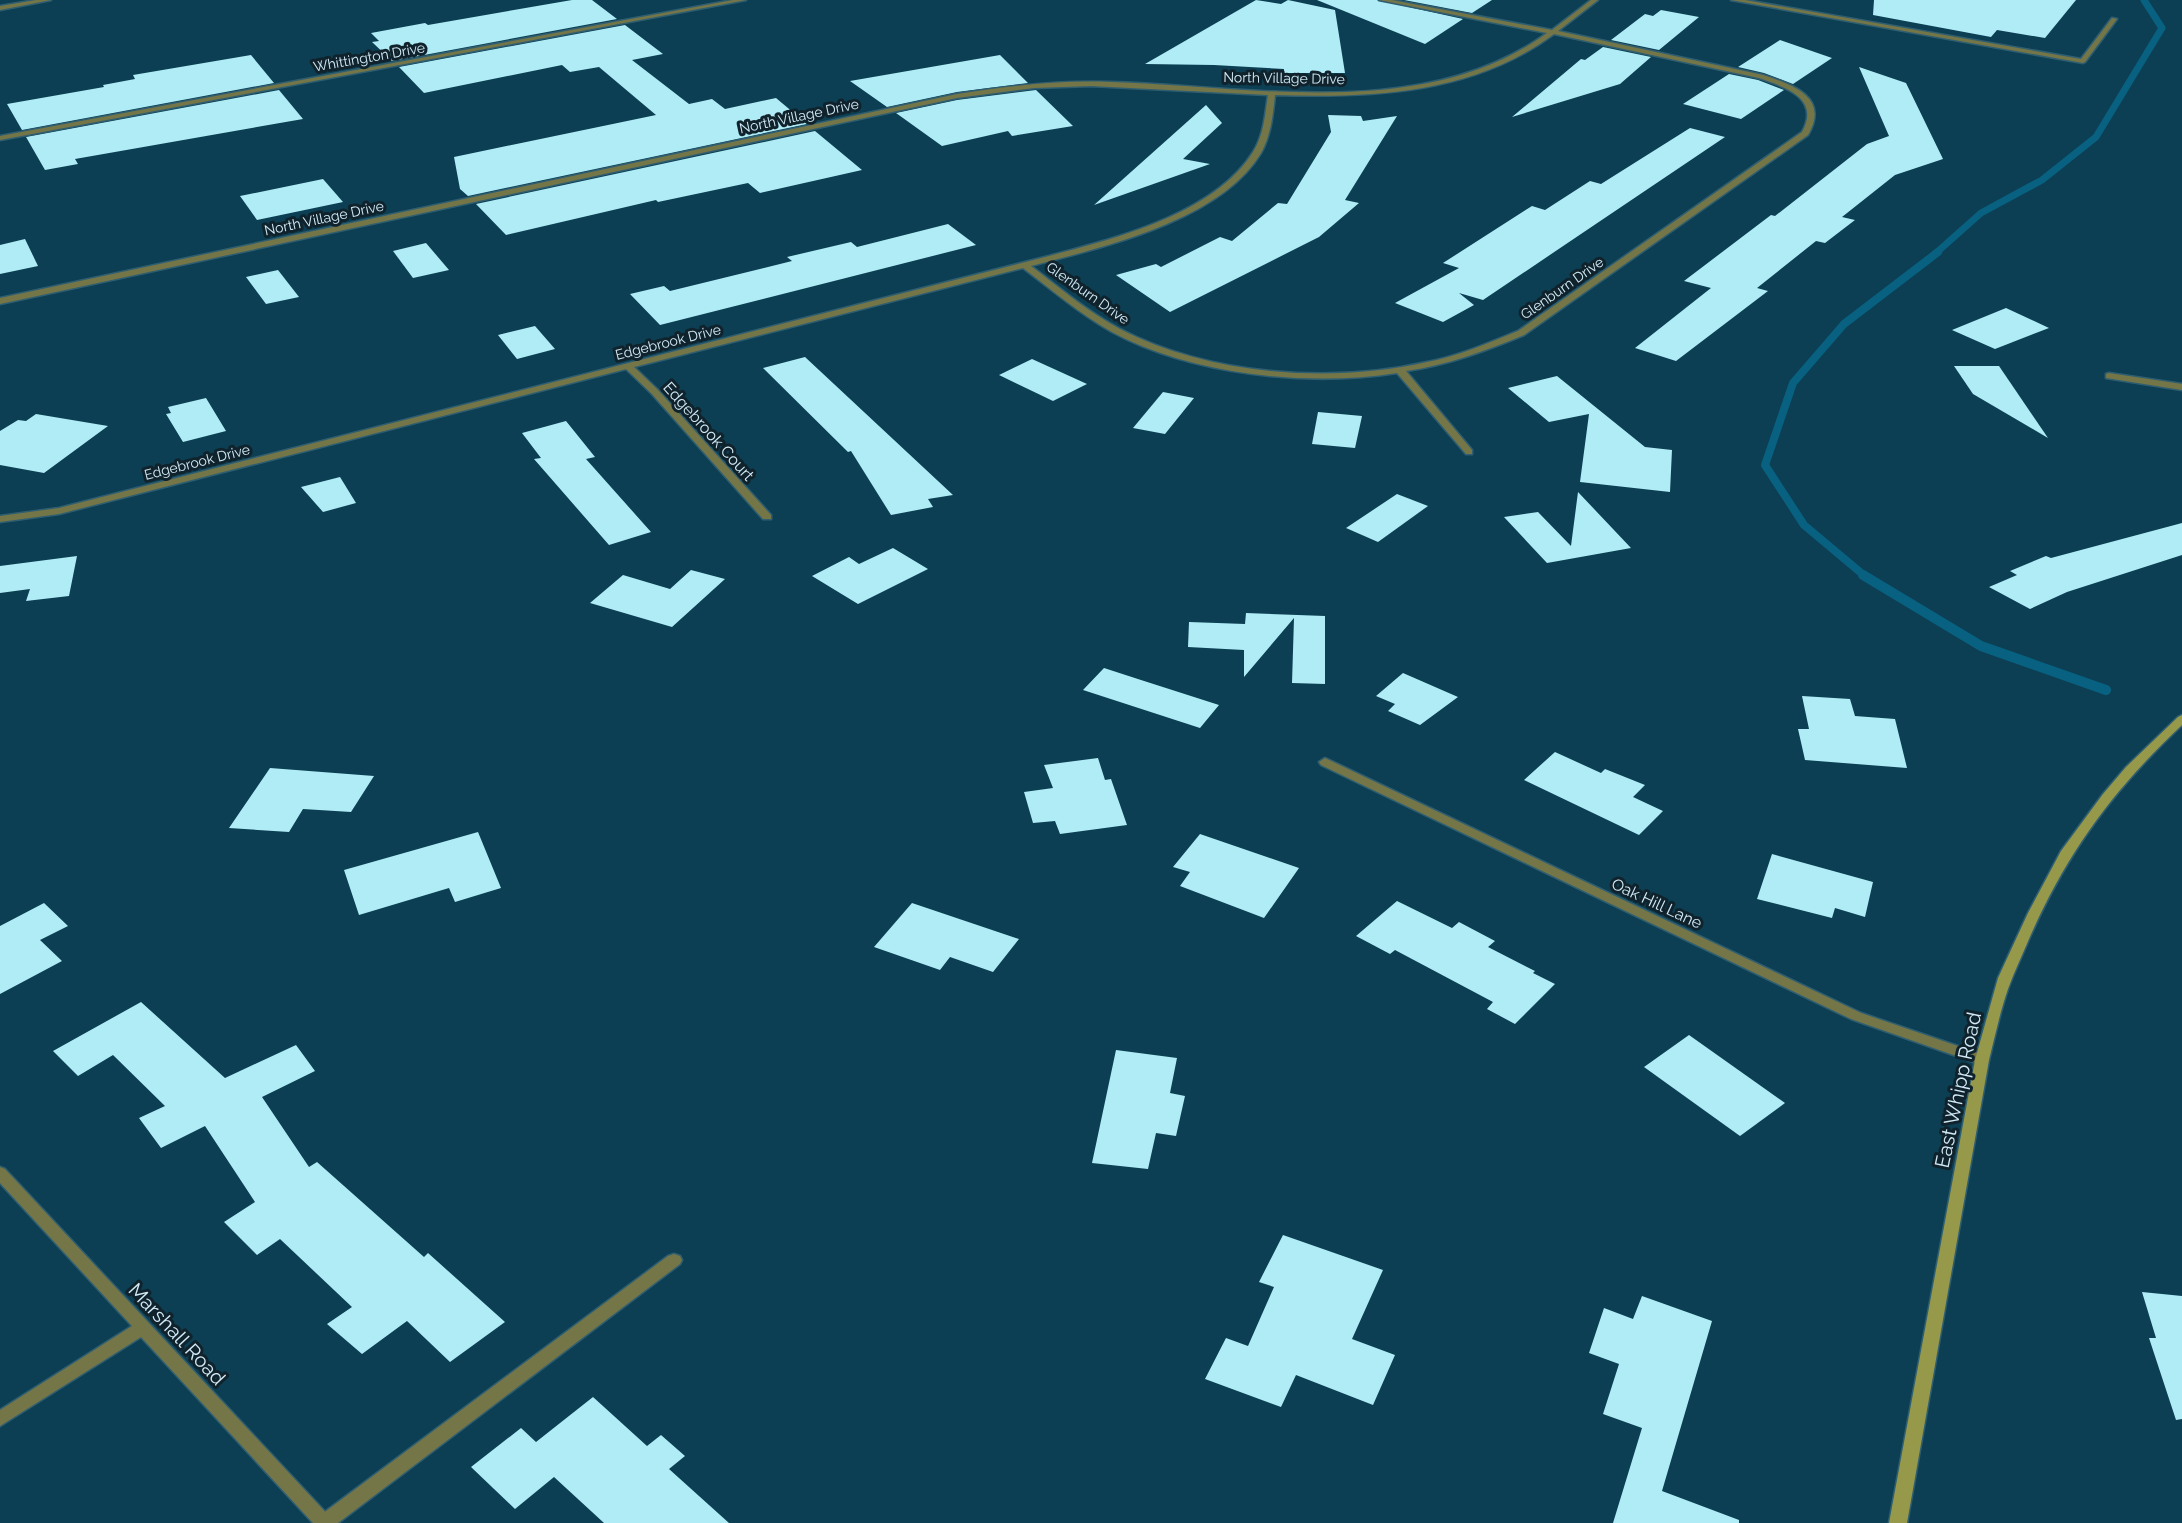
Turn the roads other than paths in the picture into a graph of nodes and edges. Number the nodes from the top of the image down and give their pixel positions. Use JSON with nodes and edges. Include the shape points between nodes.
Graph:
{"nodes":[{"id":1,"x":48,"y":0,"type":"edge"},
{"id":2,"x":743,"y":0,"type":"edge"},
{"id":3,"x":1382,"y":0,"type":"edge"},
{"id":4,"x":1595,"y":0,"type":"edge"},
{"id":5,"x":1734,"y":0,"type":"edge"},
{"id":6,"x":0,"y":8,"type":"edge"},
{"id":7,"x":2114,"y":19,"type":"dead end"},
{"id":8,"x":1552,"y":32,"type":"junction"},
{"id":9,"x":1272,"y":93,"type":"junction"},
{"id":10,"x":0,"y":138,"type":"edge"},
{"id":11,"x":1024,"y":265,"type":"junction"},
{"id":12,"x":0,"y":302,"type":"edge"},
{"id":13,"x":628,"y":366,"type":"junction"},
{"id":14,"x":1400,"y":370,"type":"junction"},
{"id":15,"x":2109,"y":376,"type":"dead end"},
{"id":16,"x":2182,"y":387,"type":"edge"},
{"id":17,"x":1469,"y":452,"type":"dead end"},
{"id":18,"x":767,"y":517,"type":"dead end"},
{"id":19,"x":0,"y":519,"type":"edge"},
{"id":20,"x":2182,"y":719,"type":"edge"},
{"id":21,"x":1325,"y":762,"type":"dead end"},
{"id":22,"x":1982,"y":1060,"type":"junction"},
{"id":23,"x":0,"y":1173,"type":"edge"},
{"id":24,"x":674,"y":1260,"type":"dead end"},
{"id":25,"x":142,"y":1328,"type":"junction"},
{"id":26,"x":0,"y":1419,"type":"edge"},
{"id":27,"x":324,"y":1523,"type":"edge"},
{"id":28,"x":1898,"y":1523,"type":"edge"}],
"edges":[{"from":1,"to":6,"type":"street"},
{"from":2,"to":10,"type":"street","name":"Whittington Drive"},
{"from":3,"to":8,"type":"street"},
{"from":4,"to":8,"type":"street","name":"North Village Drive"},
{"from":5,"to":7,"type":"street","via":[[2083,61]]},
{"from":8,"to":9,"type":"street","name":"North Village Drive","via":[[1524,52],[1486,70],[1434,83],[1355,92]]},
{"from":8,"to":14,"type":"street","name":"Glenburn Drive","via":[[1761,76],[1804,97],[1814,114],[1813,123],[1805,133],[1521,333],[1469,355]]},
{"from":9,"to":11,"type":"street","name":"Edgebrook Drive","via":[[1265,134],[1256,155],[1219,191],[1190,209],[1128,236]]},
{"from":9,"to":12,"type":"street","name":"North Village Drive","via":[[1099,84],[978,92]]},
{"from":11,"to":13,"type":"street","name":"Edgebrook Drive"},
{"from":11,"to":14,"type":"street","name":"Glenburn Drive","via":[[1105,324],[1186,357],[1301,374]]},
{"from":13,"to":18,"type":"street","name":"Edgebrook Court"},
{"from":13,"to":19,"type":"street","name":"Edgebrook Drive","via":[[59,511]]},
{"from":14,"to":17,"type":"street"},
{"from":15,"to":16,"type":"street"},
{"from":20,"to":22,"type":"main road","name":"East Whipp Road","via":[[2139,759],[2071,843],[2040,896],[1998,996]]},
{"from":21,"to":22,"type":"street","name":"Oak Hill Lane","via":[[1856,1016]]},
{"from":22,"to":28,"type":"main road","name":"East Whipp Road"},
{"from":23,"to":25,"type":"street","name":"Marshall Road"},
{"from":24,"to":27,"type":"street"},
{"from":25,"to":26,"type":"street"},
{"from":25,"to":27,"type":"street","name":"Marshall Road"}]}
